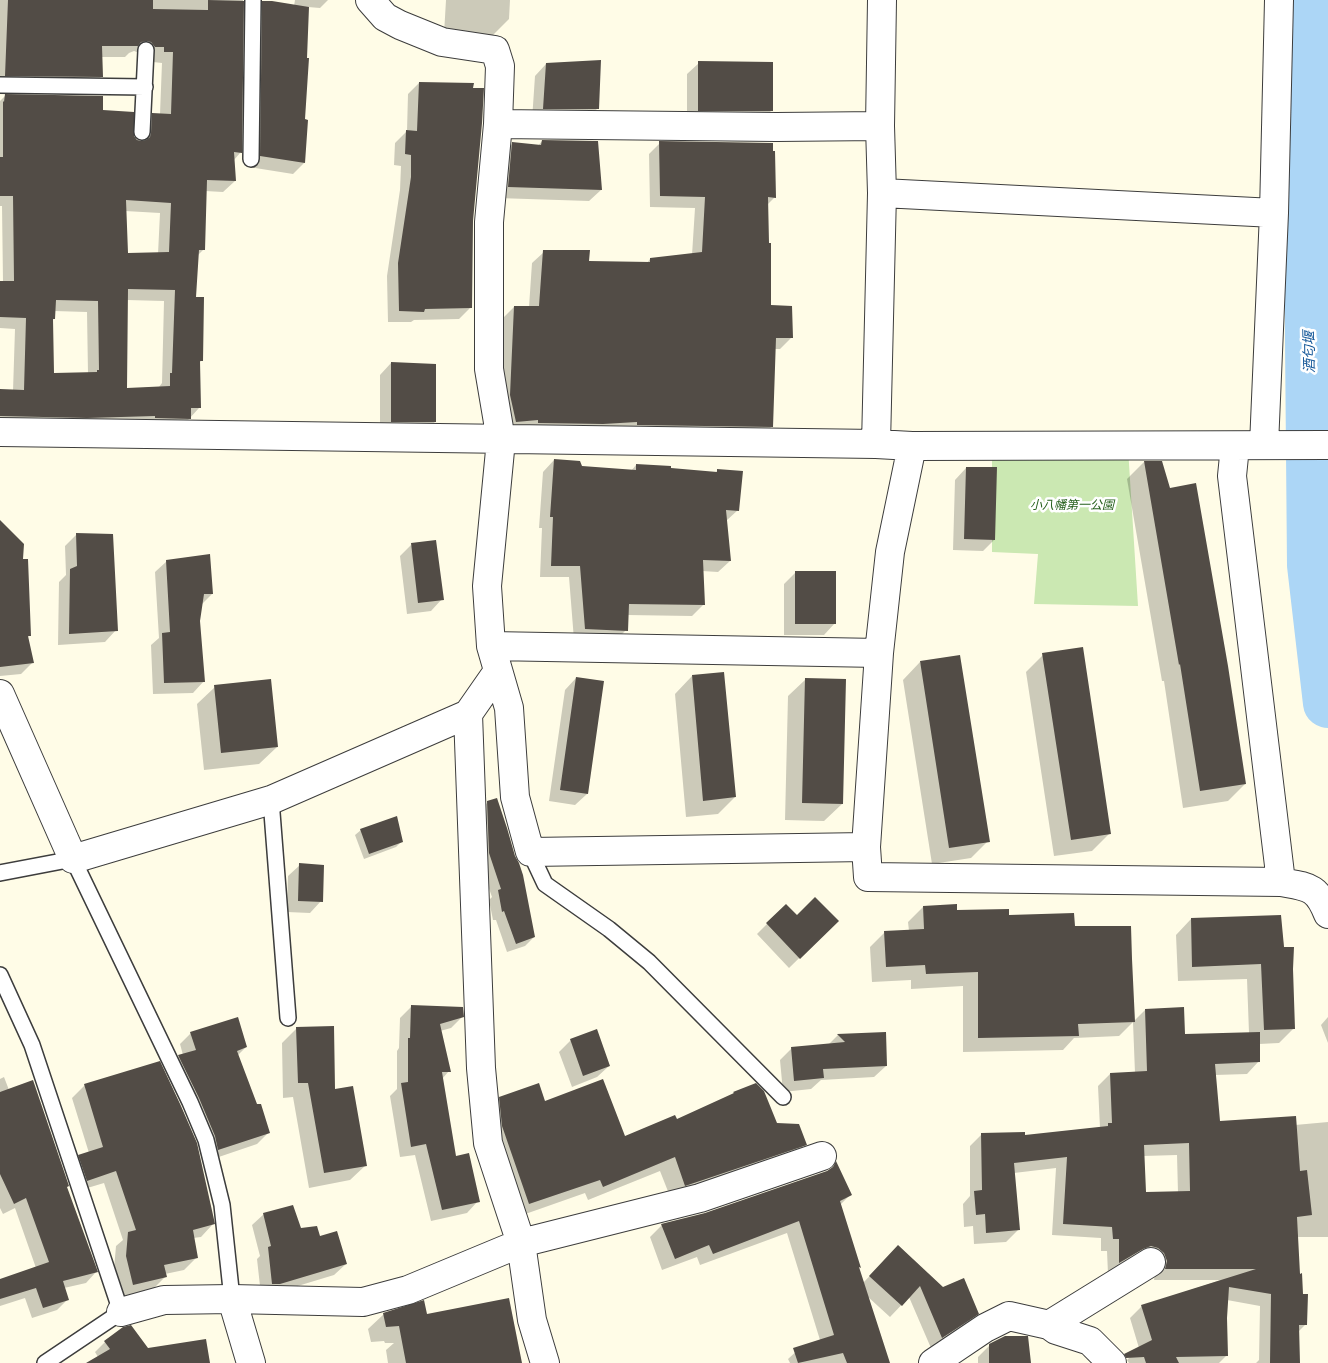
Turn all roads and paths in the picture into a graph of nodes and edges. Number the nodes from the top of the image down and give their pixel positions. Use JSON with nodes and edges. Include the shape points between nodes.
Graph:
{"nodes":[{"id":1,"x":253,"y":0,"type":"edge"},
{"id":2,"x":370,"y":0,"type":"edge"},
{"id":3,"x":882,"y":0,"type":"edge"},
{"id":4,"x":1279,"y":0,"type":"edge"},
{"id":5,"x":146,"y":50,"type":"dead end"},
{"id":6,"x":0,"y":85,"type":"edge"},
{"id":7,"x":144,"y":87,"type":"junction"},
{"id":8,"x":498,"y":124,"type":"junction"},
{"id":9,"x":880,"y":126,"type":"junction"},
{"id":10,"x":142,"y":132,"type":"dead end"},
{"id":11,"x":251,"y":159,"type":"dead end"},
{"id":12,"x":882,"y":193,"type":"junction"},
{"id":13,"x":1274,"y":213,"type":"junction"},
{"id":14,"x":0,"y":432,"type":"edge"},
{"id":15,"x":501,"y":440,"type":"junction"},
{"id":16,"x":876,"y":444,"type":"junction"},
{"id":17,"x":1272,"y":445,"type":"junction"},
{"id":18,"x":1328,"y":445,"type":"edge"},
{"id":19,"x":912,"y":446,"type":"junction"},
{"id":20,"x":1235,"y":446,"type":"junction"},
{"id":21,"x":879,"y":653,"type":"junction"},
{"id":22,"x":495,"y":659,"type":"junction"},
{"id":23,"x":0,"y":694,"type":"edge"},
{"id":24,"x":468,"y":714,"type":"junction"},
{"id":25,"x":272,"y":800,"type":"junction"},
{"id":26,"x":866,"y":847,"type":"junction"},
{"id":27,"x":530,"y":852,"type":"junction"},
{"id":28,"x":73,"y":859,"type":"junction"},
{"id":29,"x":0,"y":873,"type":"edge"},
{"id":30,"x":1281,"y":882,"type":"junction"},
{"id":31,"x":1328,"y":914,"type":"edge"},
{"id":32,"x":0,"y":974,"type":"edge"},
{"id":33,"x":288,"y":1018,"type":"dead end"},
{"id":34,"x":783,"y":1098,"type":"dead end"},
{"id":35,"x":822,"y":1156,"type":"dead end"},
{"id":36,"x":521,"y":1243,"type":"junction"},
{"id":37,"x":1152,"y":1262,"type":"dead end"},
{"id":38,"x":232,"y":1299,"type":"junction"},
{"id":39,"x":121,"y":1312,"type":"junction"},
{"id":40,"x":1049,"y":1325,"type":"junction"},
{"id":41,"x":45,"y":1363,"type":"edge"},
{"id":42,"x":251,"y":1363,"type":"edge"},
{"id":43,"x":545,"y":1363,"type":"edge"},
{"id":44,"x":934,"y":1363,"type":"edge"},
{"id":45,"x":1112,"y":1363,"type":"edge"}],
"edges":[{"from":1,"to":11,"type":"lane"},
{"from":2,"to":8,"type":"street","via":[[385,17],[442,42],[495,50],[500,66]]},
{"from":3,"to":9,"type":"street"},
{"from":4,"to":13,"type":"street"},
{"from":5,"to":7,"type":"lane"},
{"from":6,"to":7,"type":"lane"},
{"from":7,"to":10,"type":"lane"},
{"from":8,"to":9,"type":"street"},
{"from":8,"to":15,"type":"street","via":[[489,222],[489,369]]},
{"from":9,"to":12,"type":"street"},
{"from":12,"to":13,"type":"street"},
{"from":12,"to":16,"type":"street"},
{"from":13,"to":17,"type":"street"},
{"from":14,"to":15,"type":"street"},
{"from":15,"to":16,"type":"street"},
{"from":15,"to":22,"type":"street","via":[[487,586]]},
{"from":16,"to":19,"type":"street"},
{"from":17,"to":18,"type":"street"},
{"from":17,"to":20,"type":"street"},
{"from":19,"to":20,"type":"street"},
{"from":19,"to":21,"type":"street","via":[[890,552]]},
{"from":20,"to":30,"type":"street","via":[[1232,476]]},
{"from":21,"to":22,"type":"street"},
{"from":21,"to":26,"type":"street"},
{"from":22,"to":24,"type":"street"},
{"from":22,"to":27,"type":"street","via":[[509,708],[515,797]]},
{"from":23,"to":28,"type":"street"},
{"from":24,"to":25,"type":"street"},
{"from":24,"to":36,"type":"street","via":[[481,1068],[488,1143]]},
{"from":25,"to":28,"type":"street"},
{"from":25,"to":33,"type":"lane"},
{"from":26,"to":27,"type":"street"},
{"from":26,"to":30,"type":"street","via":[[868,877]]},
{"from":27,"to":34,"type":"lane","via":[[545,884],[649,962]]},
{"from":28,"to":29,"type":"lane"},
{"from":28,"to":38,"type":"lane","via":[[206,1140],[222,1205]]},
{"from":30,"to":31,"type":"street","via":[[1308,887],[1322,900]]},
{"from":32,"to":39,"type":"lane","via":[[32,1045]]},
{"from":35,"to":36,"type":"street","via":[[700,1198]]},
{"from":36,"to":38,"type":"street","via":[[408,1290],[363,1302]]},
{"from":36,"to":43,"type":"street","via":[[532,1320]]},
{"from":37,"to":40,"type":"street"},
{"from":38,"to":39,"type":"street","via":[[164,1300]]},
{"from":38,"to":42,"type":"street"},
{"from":39,"to":41,"type":"lane"},
{"from":40,"to":44,"type":"street","via":[[1009,1316],[985,1328]]},
{"from":40,"to":45,"type":"street","via":[[1090,1341]]}]}
